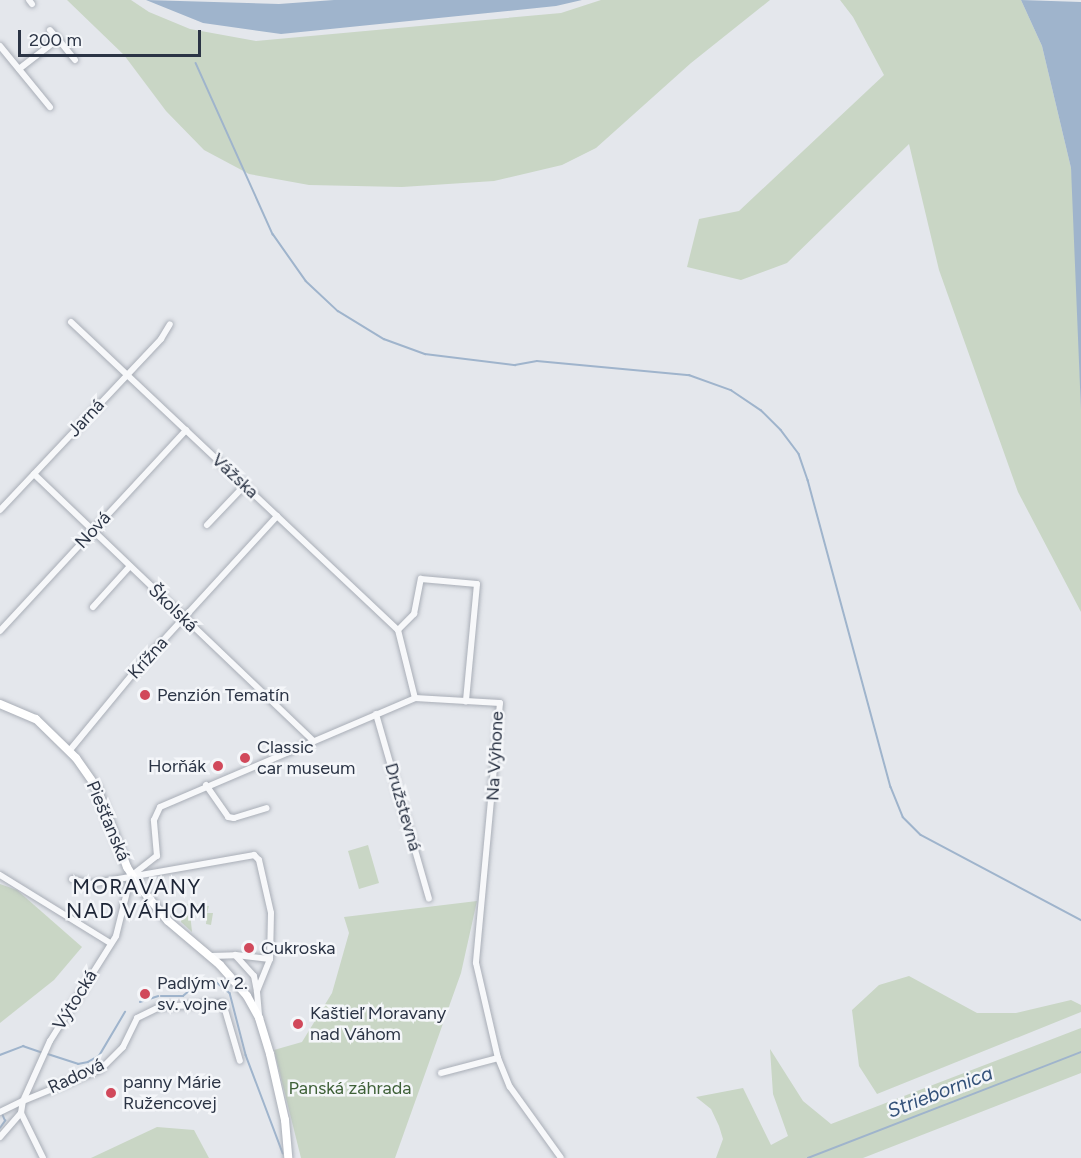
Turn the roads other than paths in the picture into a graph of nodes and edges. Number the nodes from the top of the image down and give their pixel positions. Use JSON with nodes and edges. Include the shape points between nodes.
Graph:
{"nodes":[{"id":1,"x":50,"y":30,"type":"dead end"},
{"id":2,"x":57,"y":39,"type":"junction"},
{"id":3,"x":0,"y":46,"type":"edge"},
{"id":4,"x":75,"y":60,"type":"dead end"},
{"id":5,"x":19,"y":69,"type":"junction"},
{"id":6,"x":50,"y":107,"type":"dead end"},
{"id":7,"x":71,"y":322,"type":"dead end"},
{"id":8,"x":170,"y":324,"type":"dead end"},
{"id":9,"x":126,"y":374,"type":"junction"},
{"id":10,"x":186,"y":430,"type":"junction"},
{"id":11,"x":33,"y":474,"type":"junction"},
{"id":12,"x":244,"y":486,"type":"junction"},
{"id":13,"x":0,"y":510,"type":"edge"},
{"id":14,"x":278,"y":516,"type":"junction"},
{"id":15,"x":207,"y":525,"type":"dead end"},
{"id":16,"x":93,"y":530,"type":"junction"},
{"id":17,"x":130,"y":566,"type":"junction"},
{"id":18,"x":93,"y":607,"type":"dead end"},
{"id":19,"x":184,"y":618,"type":"junction"},
{"id":20,"x":398,"y":630,"type":"junction"},
{"id":21,"x":0,"y":631,"type":"edge"},
{"id":22,"x":415,"y":698,"type":"junction"},
{"id":23,"x":466,"y":701,"type":"junction"},
{"id":24,"x":0,"y":704,"type":"edge"},
{"id":25,"x":376,"y":714,"type":"junction"},
{"id":26,"x":313,"y":741,"type":"junction"},
{"id":27,"x":70,"y":750,"type":"junction"},
{"id":28,"x":206,"y":786,"type":"junction"},
{"id":29,"x":267,"y":808,"type":"dead end"},
{"id":30,"x":0,"y":875,"type":"edge"},
{"id":31,"x":131,"y":876,"type":"junction"},
{"id":32,"x":72,"y":879,"type":"dead end"},
{"id":33,"x":429,"y":899,"type":"dead end"},
{"id":34,"x":110,"y":943,"type":"junction"},
{"id":35,"x":235,"y":955,"type":"junction"},
{"id":36,"x":210,"y":956,"type":"junction"},
{"id":37,"x":270,"y":959,"type":"junction"},
{"id":38,"x":257,"y":992,"type":"junction"},
{"id":39,"x":259,"y":1017,"type":"junction"},
{"id":40,"x":498,"y":1058,"type":"junction"},
{"id":41,"x":240,"y":1060,"type":"dead end"},
{"id":42,"x":441,"y":1073,"type":"dead end"},
{"id":43,"x":23,"y":1101,"type":"junction"},
{"id":44,"x":3,"y":1111,"type":"edge"},
{"id":45,"x":21,"y":1113,"type":"junction"},
{"id":46,"x":0,"y":1137,"type":"edge"},
{"id":47,"x":289,"y":1156,"type":"edge"},
{"id":48,"x":43,"y":1158,"type":"edge"},
{"id":49,"x":561,"y":1158,"type":"edge"}],
"edges":[{"from":1,"to":2,"type":"street"},
{"from":2,"to":4,"type":"street"},
{"from":2,"to":5,"type":"street"},
{"from":3,"to":5,"type":"street"},
{"from":5,"to":6,"type":"street"},
{"from":7,"to":9,"type":"street","name":"Vážska"},
{"from":8,"to":9,"type":"street","name":"Jarná"},
{"from":9,"to":10,"type":"street","name":"Vážska"},
{"from":9,"to":11,"type":"street","name":"Jarná"},
{"from":10,"to":12,"type":"street","name":"Vážska"},
{"from":10,"to":16,"type":"street","name":"Nová"},
{"from":11,"to":13,"type":"street","name":"Jarná"},
{"from":11,"to":16,"type":"street","name":"Školská"},
{"from":12,"to":14,"type":"street","name":"Vážska"},
{"from":12,"to":15,"type":"street"},
{"from":14,"to":19,"type":"street","name":"Krížna"},
{"from":14,"to":20,"type":"street","name":"Vážska"},
{"from":16,"to":17,"type":"street","name":"Školská"},
{"from":16,"to":21,"type":"street","name":"Nová"},
{"from":17,"to":18,"type":"street"},
{"from":17,"to":19,"type":"street","name":"Školská"},
{"from":19,"to":26,"type":"street","name":"Školská"},
{"from":19,"to":27,"type":"street","name":"Krížna"},
{"from":20,"to":22,"type":"street"},
{"from":20,"to":23,"type":"street","via":[[414,614],[421,579],[477,584]]},
{"from":22,"to":23,"type":"street","name":"Na Výhone"},
{"from":22,"to":25,"type":"street","name":"Na Výhone"},
{"from":23,"to":40,"type":"street","name":"Na Výhone","via":[[500,703],[476,963]]},
{"from":24,"to":27,"type":"main road","name":"Piešťanská","via":[[36,719]]},
{"from":25,"to":26,"type":"street","name":"Na Výhone"},
{"from":25,"to":33,"type":"street","name":"Družstevná"},
{"from":26,"to":28,"type":"street","name":"Na Výhone"},
{"from":27,"to":31,"type":"main road","name":"Piešťanská","via":[[97,788]]},
{"from":28,"to":29,"type":"street","via":[[228,817]]},
{"from":28,"to":31,"type":"street","name":"Na Výhone","via":[[157,811],[157,856]]},
{"from":30,"to":34,"type":"street"},
{"from":31,"to":32,"type":"street","via":[[90,884]]},
{"from":31,"to":34,"type":"street","name":"Výtocká","via":[[122,922]]},
{"from":31,"to":36,"type":"main road","name":"Piešťanská","via":[[168,921]]},
{"from":31,"to":37,"type":"street","via":[[250,854],[259,860],[272,913]]},
{"from":34,"to":43,"type":"street","name":"Výtocká","via":[[46,1048]]},
{"from":35,"to":36,"type":"street"},
{"from":35,"to":37,"type":"street"},
{"from":35,"to":38,"type":"street","via":[[254,976]]},
{"from":36,"to":39,"type":"main road","name":"Piešťanská","via":[[242,990]]},
{"from":37,"to":38,"type":"street"},
{"from":38,"to":39,"type":"street"},
{"from":39,"to":47,"type":"main road","name":"Piešťanská","via":[[281,1101]]},
{"from":40,"to":42,"type":"street"},
{"from":40,"to":49,"type":"street","name":"Na Výhone","via":[[529,1117]]},
{"from":41,"to":43,"type":"street","name":"Radová","via":[[223,1003],[160,1007],[137,1018],[123,1047],[100,1069]]},
{"from":43,"to":44,"type":"street"},
{"from":43,"to":45,"type":"street","name":"Výtocká"},
{"from":45,"to":46,"type":"street"},
{"from":45,"to":48,"type":"street"}]}
